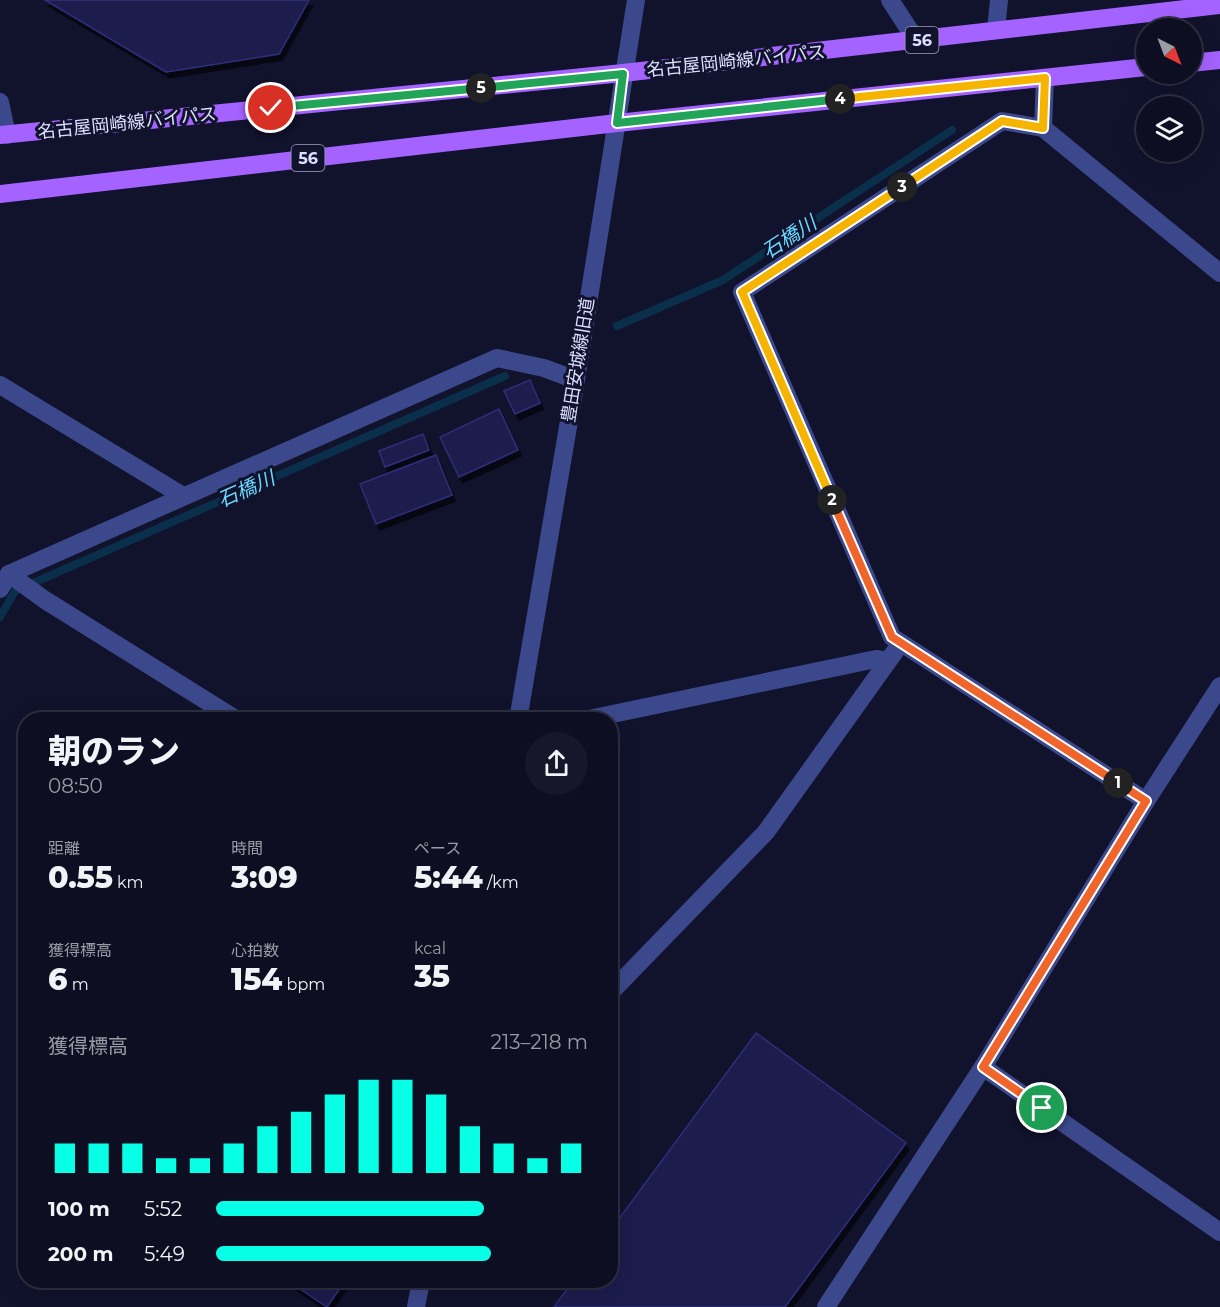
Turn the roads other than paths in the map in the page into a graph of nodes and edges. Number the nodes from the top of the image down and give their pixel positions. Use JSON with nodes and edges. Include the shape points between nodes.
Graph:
{"nodes":[{"id":1,"x":636,"y":0,"type":"edge"},
{"id":2,"x":890,"y":0,"type":"edge"},
{"id":3,"x":999,"y":0,"type":"edge"},
{"id":4,"x":1220,"y":5,"type":"edge"},
{"id":5,"x":996,"y":30,"type":"junction"},
{"id":6,"x":916,"y":40,"type":"junction"},
{"id":7,"x":1220,"y":60,"type":"edge"},
{"id":8,"x":1202,"y":62,"type":"edge"},
{"id":9,"x":1136,"y":68,"type":"edge"},
{"id":10,"x":623,"y":74,"type":"junction"},
{"id":11,"x":1045,"y":78,"type":"junction"},
{"id":12,"x":0,"y":102,"type":"edge"},
{"id":13,"x":617,"y":123,"type":"junction"},
{"id":14,"x":1043,"y":128,"type":"junction"},
{"id":15,"x":3,"y":135,"type":"edge"},
{"id":16,"x":0,"y":194,"type":"edge"},
{"id":17,"x":1220,"y":273,"type":"edge"},
{"id":18,"x":576,"y":380,"type":"junction"},
{"id":19,"x":0,"y":385,"type":"edge"},
{"id":20,"x":183,"y":496,"type":"junction"},
{"id":21,"x":9,"y":580,"type":"edge"},
{"id":22,"x":901,"y":643,"type":"junction"},
{"id":23,"x":888,"y":661,"type":"junction"},
{"id":24,"x":1220,"y":686,"type":"edge"},
{"id":25,"x":224,"y":712,"type":"edge"},
{"id":26,"x":519,"y":712,"type":"edge"},
{"id":27,"x":618,"y":713,"type":"edge"},
{"id":28,"x":1146,"y":801,"type":"junction"},
{"id":29,"x":618,"y":985,"type":"edge"},
{"id":30,"x":983,"y":1067,"type":"junction"},
{"id":31,"x":1220,"y":1232,"type":"edge"},
{"id":32,"x":420,"y":1288,"type":"edge"},
{"id":33,"x":416,"y":1307,"type":"edge"},
{"id":34,"x":826,"y":1307,"type":"edge"}],
"edges":[{"from":1,"to":10,"type":"street","name":"豊田安城線旧道"},
{"from":2,"to":6,"type":"street"},
{"from":3,"to":5,"type":"street"},
{"from":4,"to":5,"type":"main road","name":"名古屋岡崎線バイパス","number":"56"},
{"from":5,"to":6,"type":"main road","name":"名古屋岡崎線バイパス","number":"56"},
{"from":6,"to":10,"type":"main road","name":"名古屋岡崎線バイパス","number":"56"},
{"from":7,"to":8,"type":"main road"},
{"from":9,"to":11,"type":"main road","number":"56"},
{"from":10,"to":13,"type":"street","name":"豊田安城線旧道"},
{"from":10,"to":15,"type":"main road","name":"名古屋岡崎線バイパス","number":"56"},
{"from":11,"to":13,"type":"main road","number":"56"},
{"from":11,"to":14,"type":"street"},
{"from":12,"to":15,"type":"street"},
{"from":13,"to":16,"type":"main road","number":"56"},
{"from":13,"to":18,"type":"street","name":"豊田安城線旧道"},
{"from":14,"to":17,"type":"street"},
{"from":14,"to":22,"type":"street","via":[[1002,121],[742,292],[892,637]]},
{"from":18,"to":20,"type":"street","via":[[497,358]]},
{"from":18,"to":26,"type":"street","name":"豊田安城線旧道"},
{"from":19,"to":20,"type":"street"},
{"from":20,"to":21,"type":"street"},
{"from":21,"to":25,"type":"street"},
{"from":22,"to":23,"type":"street"},
{"from":22,"to":28,"type":"street"},
{"from":23,"to":27,"type":"street","via":[[876,659]]},
{"from":23,"to":29,"type":"street","via":[[766,832]]},
{"from":24,"to":28,"type":"street"},
{"from":28,"to":30,"type":"street"},
{"from":30,"to":31,"type":"street"},
{"from":30,"to":34,"type":"street"},
{"from":32,"to":33,"type":"street"}]}
